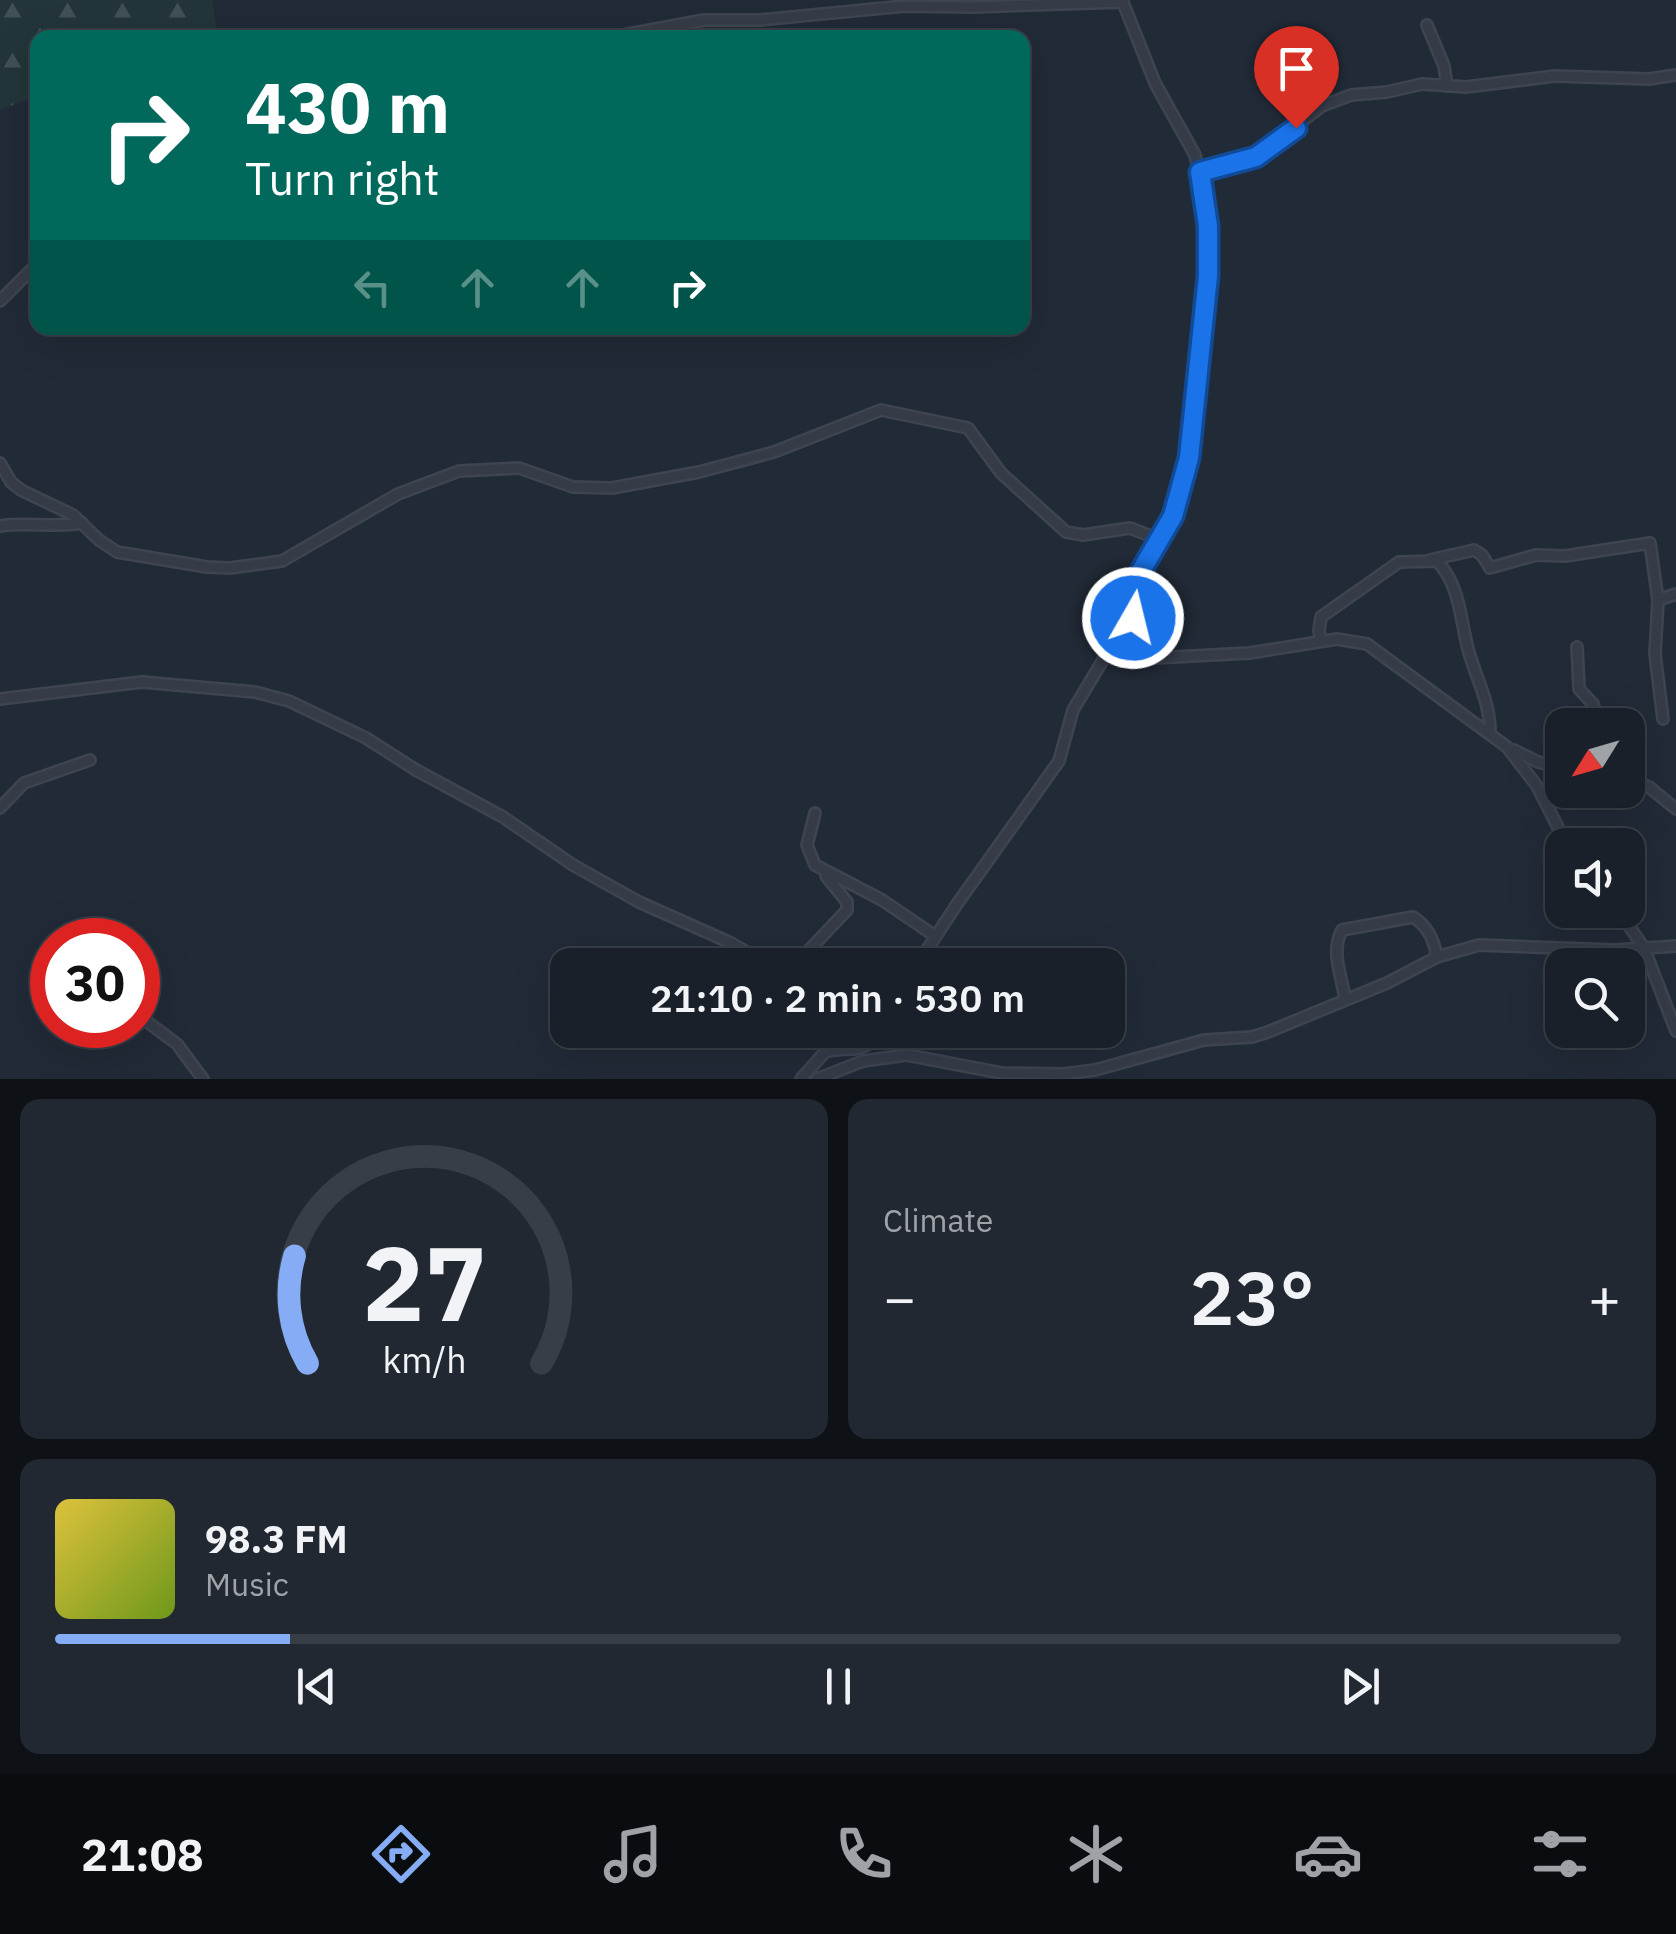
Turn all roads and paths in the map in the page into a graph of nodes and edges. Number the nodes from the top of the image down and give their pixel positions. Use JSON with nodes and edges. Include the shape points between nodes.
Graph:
{"nodes":[{"id":1,"x":1122,"y":1,"type":"edge"},
{"id":2,"x":1426,"y":26,"type":"dead end"},
{"id":3,"x":635,"y":30,"type":"edge"},
{"id":4,"x":1676,"y":75,"type":"edge"},
{"id":5,"x":1447,"y":86,"type":"junction"},
{"id":6,"x":1200,"y":172,"type":"junction"},
{"id":7,"x":30,"y":271,"type":"edge"},
{"id":8,"x":0,"y":301,"type":"edge"},
{"id":9,"x":0,"y":463,"type":"edge"},
{"id":10,"x":82,"y":523,"type":"junction"},
{"id":11,"x":0,"y":526,"type":"edge"},
{"id":12,"x":1161,"y":540,"type":"junction"},
{"id":13,"x":1430,"y":560,"type":"junction"},
{"id":14,"x":1676,"y":594,"type":"edge"},
{"id":15,"x":1124,"y":600,"type":"junction"},
{"id":16,"x":1658,"y":600,"type":"junction"},
{"id":17,"x":1322,"y":641,"type":"junction"},
{"id":18,"x":1577,"y":647,"type":"dead end"},
{"id":19,"x":0,"y":698,"type":"edge"},
{"id":20,"x":1593,"y":708,"type":"edge"},
{"id":21,"x":1662,"y":719,"type":"dead end"},
{"id":22,"x":1490,"y":732,"type":"junction"},
{"id":23,"x":1508,"y":747,"type":"junction"},
{"id":24,"x":90,"y":760,"type":"dead end"},
{"id":25,"x":1545,"y":764,"type":"edge"},
{"id":26,"x":1645,"y":786,"type":"edge"},
{"id":27,"x":0,"y":808,"type":"edge"},
{"id":28,"x":1676,"y":809,"type":"edge"},
{"id":29,"x":814,"y":812,"type":"dead end"},
{"id":30,"x":1558,"y":828,"type":"edge"},
{"id":31,"x":821,"y":871,"type":"junction"},
{"id":32,"x":1630,"y":928,"type":"edge"},
{"id":33,"x":936,"y":936,"type":"junction"},
{"id":34,"x":1676,"y":946,"type":"edge"},
{"id":35,"x":737,"y":948,"type":"edge"},
{"id":36,"x":812,"y":948,"type":"edge"},
{"id":37,"x":928,"y":948,"type":"edge"},
{"id":38,"x":1560,"y":948,"type":"edge"},
{"id":39,"x":1644,"y":948,"type":"joint"},
{"id":40,"x":1645,"y":951,"type":"edge"},
{"id":41,"x":1437,"y":957,"type":"junction"},
{"id":42,"x":1345,"y":999,"type":"junction"},
{"id":43,"x":160,"y":1031,"type":"edge"},
{"id":44,"x":1676,"y":1031,"type":"edge"},
{"id":45,"x":825,"y":1048,"type":"edge"},
{"id":46,"x":864,"y":1048,"type":"edge"},
{"id":47,"x":825,"y":1052,"type":"junction"},
{"id":48,"x":1064,"y":1074,"type":"junction"},
{"id":49,"x":203,"y":1079,"type":"edge"},
{"id":50,"x":802,"y":1079,"type":"edge"},
{"id":51,"x":817,"y":1079,"type":"edge"},
{"id":52,"x":1079,"y":1079,"type":"edge"}],
"edges":[{"from":1,"to":3,"type":"street","via":[[905,6]]},
{"from":1,"to":6,"type":"street"},
{"from":2,"to":5,"type":"street"},
{"from":4,"to":5,"type":"street"},
{"from":5,"to":6,"type":"street","via":[[1422,84],[1332,100],[1264,152]]},
{"from":6,"to":12,"type":"street","via":[[1209,248],[1200,370],[1185,476]]},
{"from":7,"to":8,"type":"street"},
{"from":9,"to":10,"type":"street","via":[[11,482]]},
{"from":10,"to":11,"type":"street"},
{"from":10,"to":12,"type":"street","via":[[108,547],[140,558],[207,568],[274,564],[398,494],[458,471],[519,468],[573,487],[612,488],[774,452],[886,410],[968,428],[1001,473],[1066,532],[1130,528]]},
{"from":12,"to":15,"type":"street"},
{"from":13,"to":16,"type":"street","via":[[1474,550],[1490,568],[1536,555],[1647,542]]},
{"from":13,"to":17,"type":"street","via":[[1399,562],[1324,614]]},
{"from":13,"to":22,"type":"street","via":[[1456,590],[1490,710]]},
{"from":14,"to":16,"type":"street"},
{"from":15,"to":17,"type":"street","via":[[1141,644],[1154,658]]},
{"from":15,"to":33,"type":"street","via":[[1106,654],[1073,710],[1059,761]]},
{"from":16,"to":21,"type":"street"},
{"from":17,"to":22,"type":"street","via":[[1367,644]]},
{"from":18,"to":20,"type":"street","via":[[1579,689]]},
{"from":19,"to":35,"type":"street","via":[[142,682],[289,700],[503,817],[639,902]]},
{"from":22,"to":23,"type":"street"},
{"from":23,"to":25,"type":"street"},
{"from":23,"to":30,"type":"street"},
{"from":24,"to":27,"type":"street","via":[[24,783]]},
{"from":26,"to":28,"type":"street"},
{"from":29,"to":31,"type":"street","via":[[807,845]]},
{"from":31,"to":33,"type":"street"},
{"from":31,"to":36,"type":"street","via":[[847,910]]},
{"from":32,"to":39,"type":"street"},
{"from":33,"to":37,"type":"street"},
{"from":34,"to":39,"type":"street"},
{"from":38,"to":41,"type":"street","via":[[1479,945]]},
{"from":40,"to":44,"type":"street"},
{"from":41,"to":42,"type":"street"},
{"from":41,"to":42,"type":"street","via":[[1424,925],[1413,917],[1342,930],[1336,958]]},
{"from":42,"to":48,"type":"street","via":[[1252,1037],[1204,1040]]},
{"from":43,"to":49,"type":"street"},
{"from":45,"to":47,"type":"street"},
{"from":46,"to":47,"type":"street"},
{"from":47,"to":50,"type":"street"},
{"from":48,"to":51,"type":"street","via":[[1001,1073],[907,1055],[863,1061]]},
{"from":48,"to":52,"type":"street"}]}
